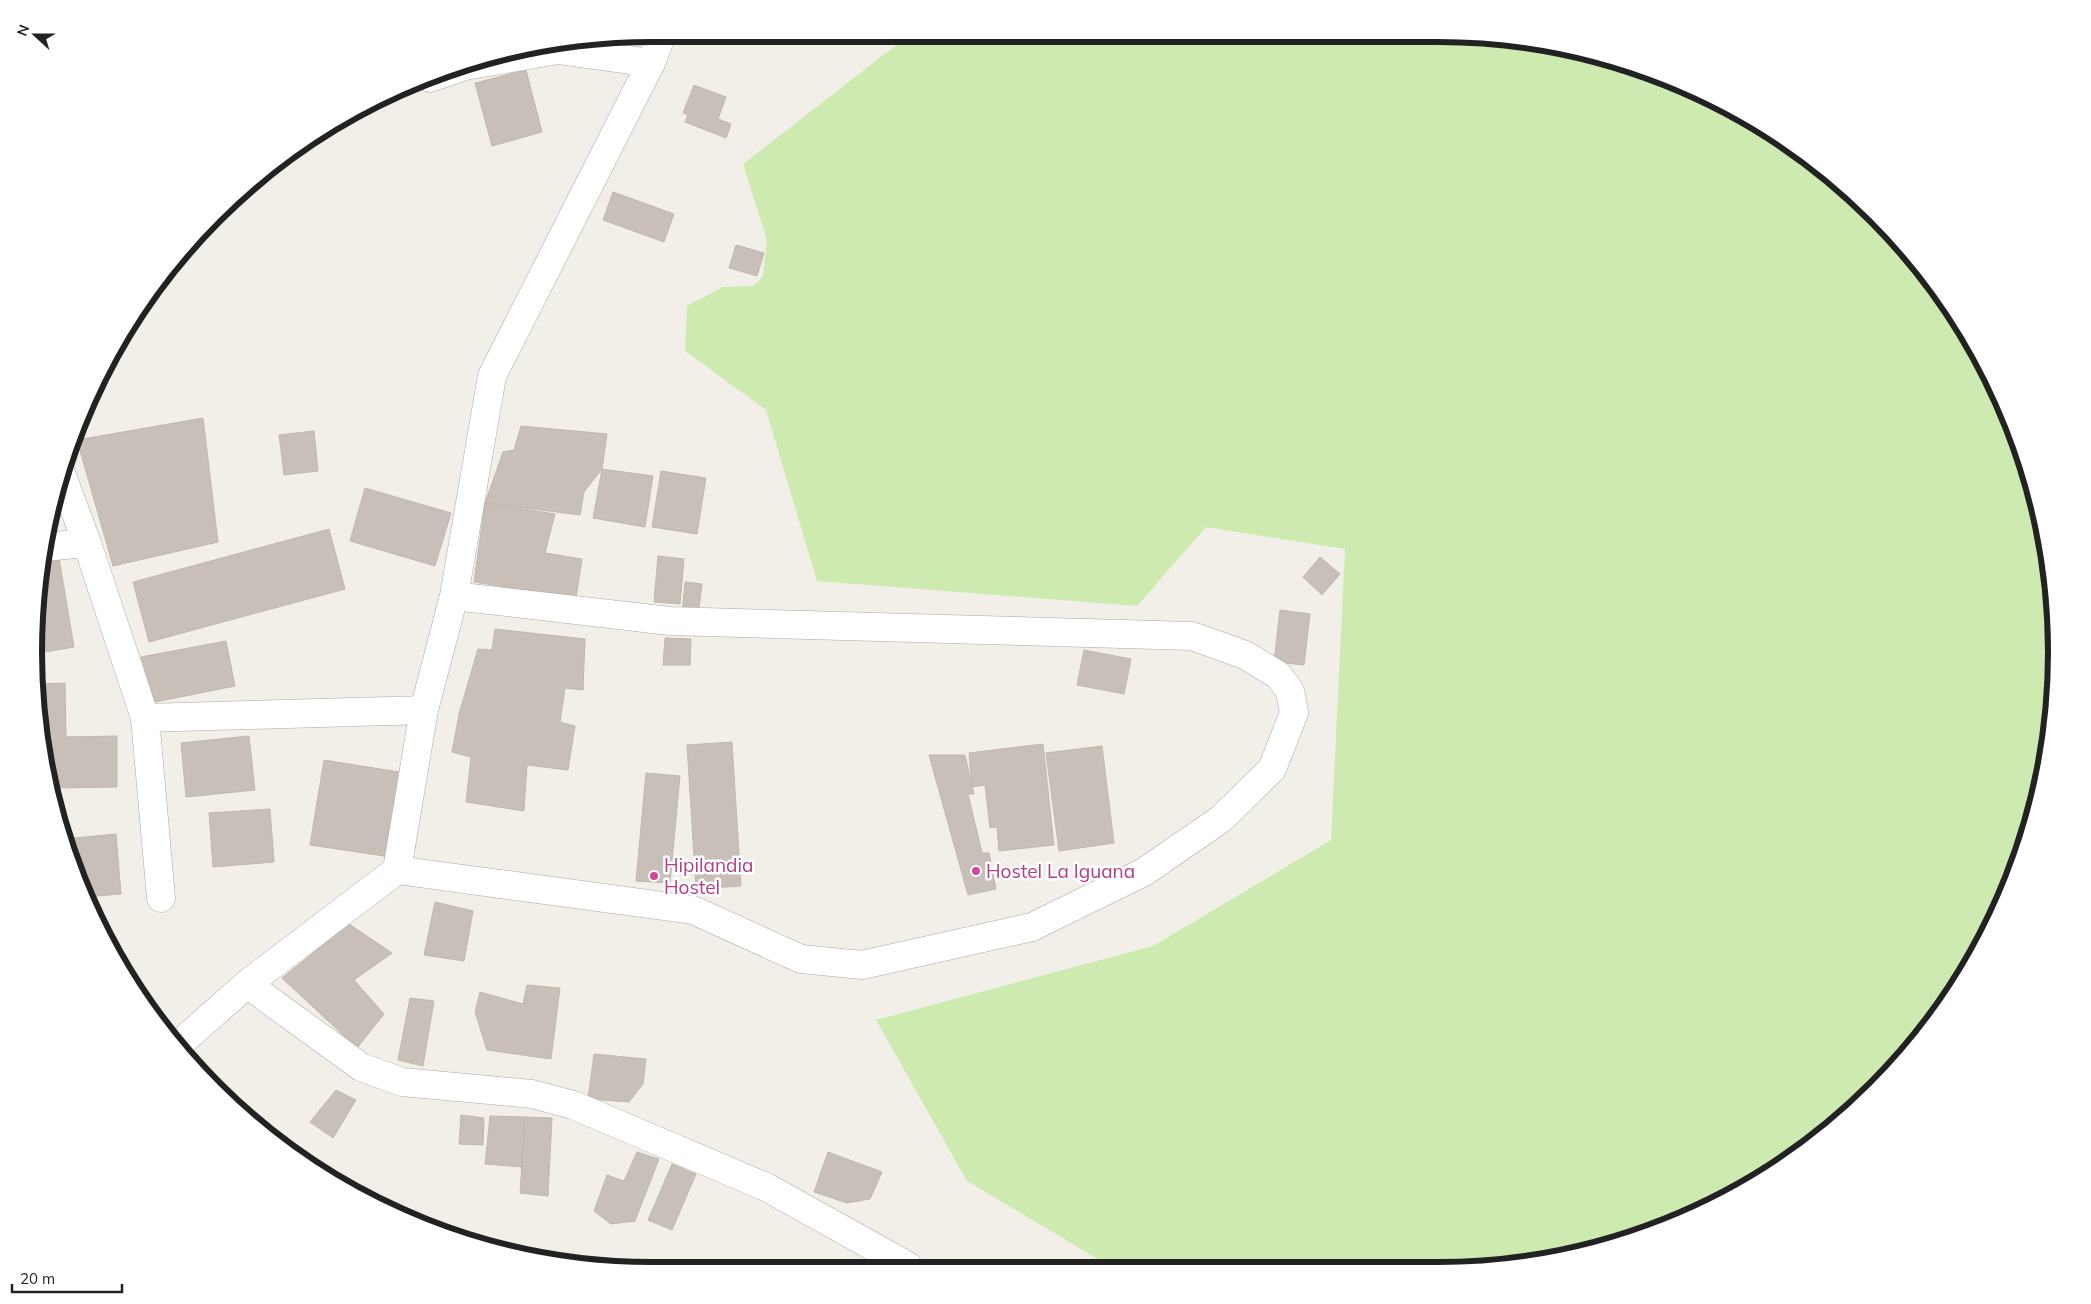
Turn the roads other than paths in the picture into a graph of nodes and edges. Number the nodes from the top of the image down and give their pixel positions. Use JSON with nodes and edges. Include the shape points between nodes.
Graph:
{"nodes":[{"id":1,"x":559,"y":50,"type":"edge"},
{"id":2,"x":655,"y":51,"type":"edge"},
{"id":3,"x":66,"y":486,"type":"edge"},
{"id":4,"x":87,"y":543,"type":"junction"},
{"id":5,"x":52,"y":545,"type":"edge"},
{"id":6,"x":454,"y":596,"type":"junction"},
{"id":7,"x":424,"y":710,"type":"junction"},
{"id":8,"x":144,"y":718,"type":"junction"},
{"id":9,"x":397,"y":870,"type":"junction"},
{"id":10,"x":161,"y":898,"type":"dead end"},
{"id":11,"x":246,"y":984,"type":"junction"},
{"id":12,"x":183,"y":1041,"type":"edge"},
{"id":13,"x":901,"y":1262,"type":"edge"}],
"edges":[{"from":1,"to":2,"type":"street"},
{"from":2,"to":6,"type":"street","via":[[492,376]]},
{"from":3,"to":4,"type":"street"},
{"from":4,"to":5,"type":"street"},
{"from":4,"to":8,"type":"street"},
{"from":6,"to":7,"type":"street"},
{"from":6,"to":9,"type":"street","via":[[670,621],[1192,636],[1245,655],[1278,674],[1290,691],[1294,713],[1272,769],[1221,819],[1144,872],[1032,927],[862,965],[801,960],[693,910]]},
{"from":7,"to":8,"type":"street"},
{"from":7,"to":9,"type":"street"},
{"from":8,"to":10,"type":"street"},
{"from":9,"to":11,"type":"street"},
{"from":11,"to":12,"type":"street"},
{"from":11,"to":13,"type":"street","via":[[361,1067],[402,1082],[532,1094],[573,1105],[766,1187]]}]}
